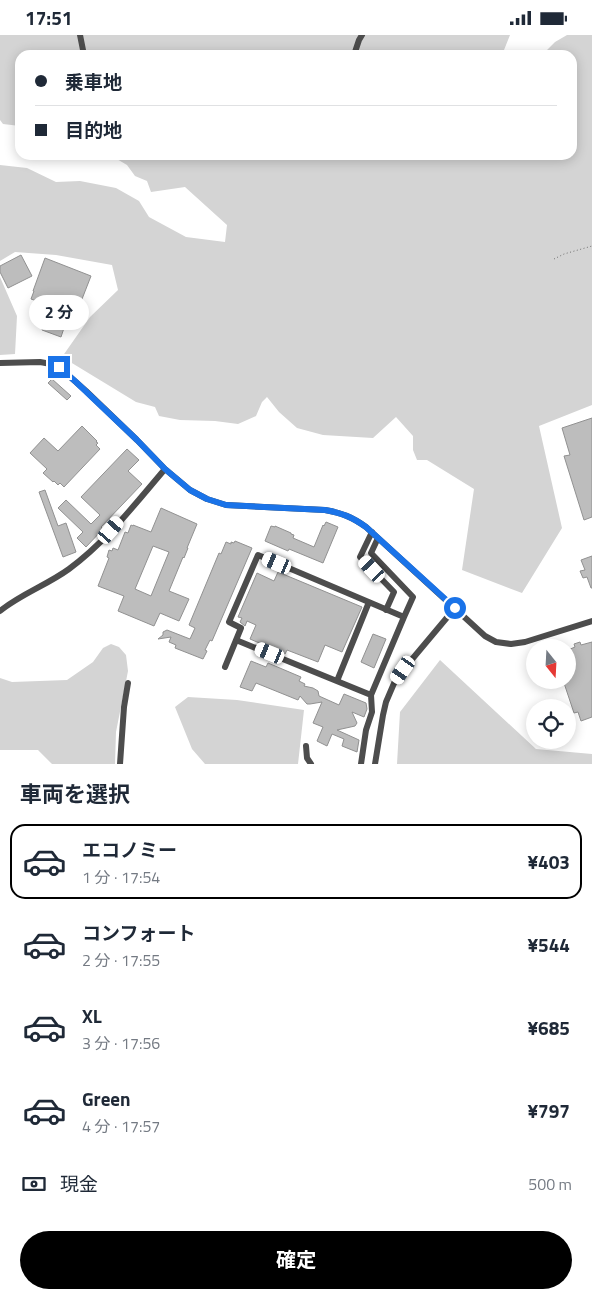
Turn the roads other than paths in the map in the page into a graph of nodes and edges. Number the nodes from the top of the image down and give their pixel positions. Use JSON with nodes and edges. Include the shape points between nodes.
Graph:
{"nodes":[{"id":1,"x":80,"y":35,"type":"edge"},
{"id":2,"x":362,"y":35,"type":"edge"},
{"id":3,"x":83,"y":50,"type":"edge"},
{"id":4,"x":356,"y":50,"type":"edge"},
{"id":5,"x":0,"y":363,"type":"edge"},
{"id":6,"x":165,"y":469,"type":"junction"},
{"id":7,"x":372,"y":532,"type":"junction"},
{"id":8,"x":378,"y":538,"type":"junction"},
{"id":9,"x":369,"y":602,"type":"junction"},
{"id":10,"x":455,"y":608,"type":"junction"},
{"id":11,"x":386,"y":610,"type":"junction"},
{"id":12,"x":0,"y":611,"type":"edge"},
{"id":13,"x":404,"y":617,"type":"junction"},
{"id":14,"x":592,"y":621,"type":"edge"},
{"id":15,"x":236,"y":640,"type":"junction"},
{"id":16,"x":225,"y":667,"type":"dead end"},
{"id":17,"x":337,"y":681,"type":"junction"},
{"id":18,"x":128,"y":683,"type":"dead end"},
{"id":19,"x":371,"y":695,"type":"junction"},
{"id":20,"x":306,"y":745,"type":"dead end"},
{"id":21,"x":120,"y":764,"type":"edge"},
{"id":22,"x":311,"y":764,"type":"edge"},
{"id":23,"x":361,"y":764,"type":"edge"},
{"id":24,"x":375,"y":764,"type":"edge"}],
"edges":[{"from":1,"to":3,"type":"street"},
{"from":2,"to":4,"type":"street"},
{"from":5,"to":6,"type":"street","via":[[40,362],[59,367]]},
{"from":6,"to":7,"type":"street","via":[[190,490],[226,505],[325,510],[353,518]]},
{"from":6,"to":12,"type":"street","via":[[84,558]]},
{"from":7,"to":8,"type":"street"},
{"from":7,"to":11,"type":"street","via":[[360,557],[394,591]]},
{"from":8,"to":10,"type":"street"},
{"from":8,"to":13,"type":"street","via":[[370,553],[413,597]]},
{"from":9,"to":11,"type":"street"},
{"from":9,"to":15,"type":"street","via":[[258,555],[229,622],[241,628]]},
{"from":9,"to":17,"type":"street"},
{"from":10,"to":14,"type":"street","via":[[485,636],[510,644]]},
{"from":10,"to":24,"type":"street","via":[[395,681],[386,702]]},
{"from":11,"to":13,"type":"street"},
{"from":13,"to":19,"type":"street"},
{"from":15,"to":16,"type":"street"},
{"from":15,"to":17,"type":"street"},
{"from":17,"to":19,"type":"street"},
{"from":18,"to":21,"type":"street"},
{"from":19,"to":23,"type":"street","via":[[372,712]]},
{"from":20,"to":22,"type":"street"}]}
